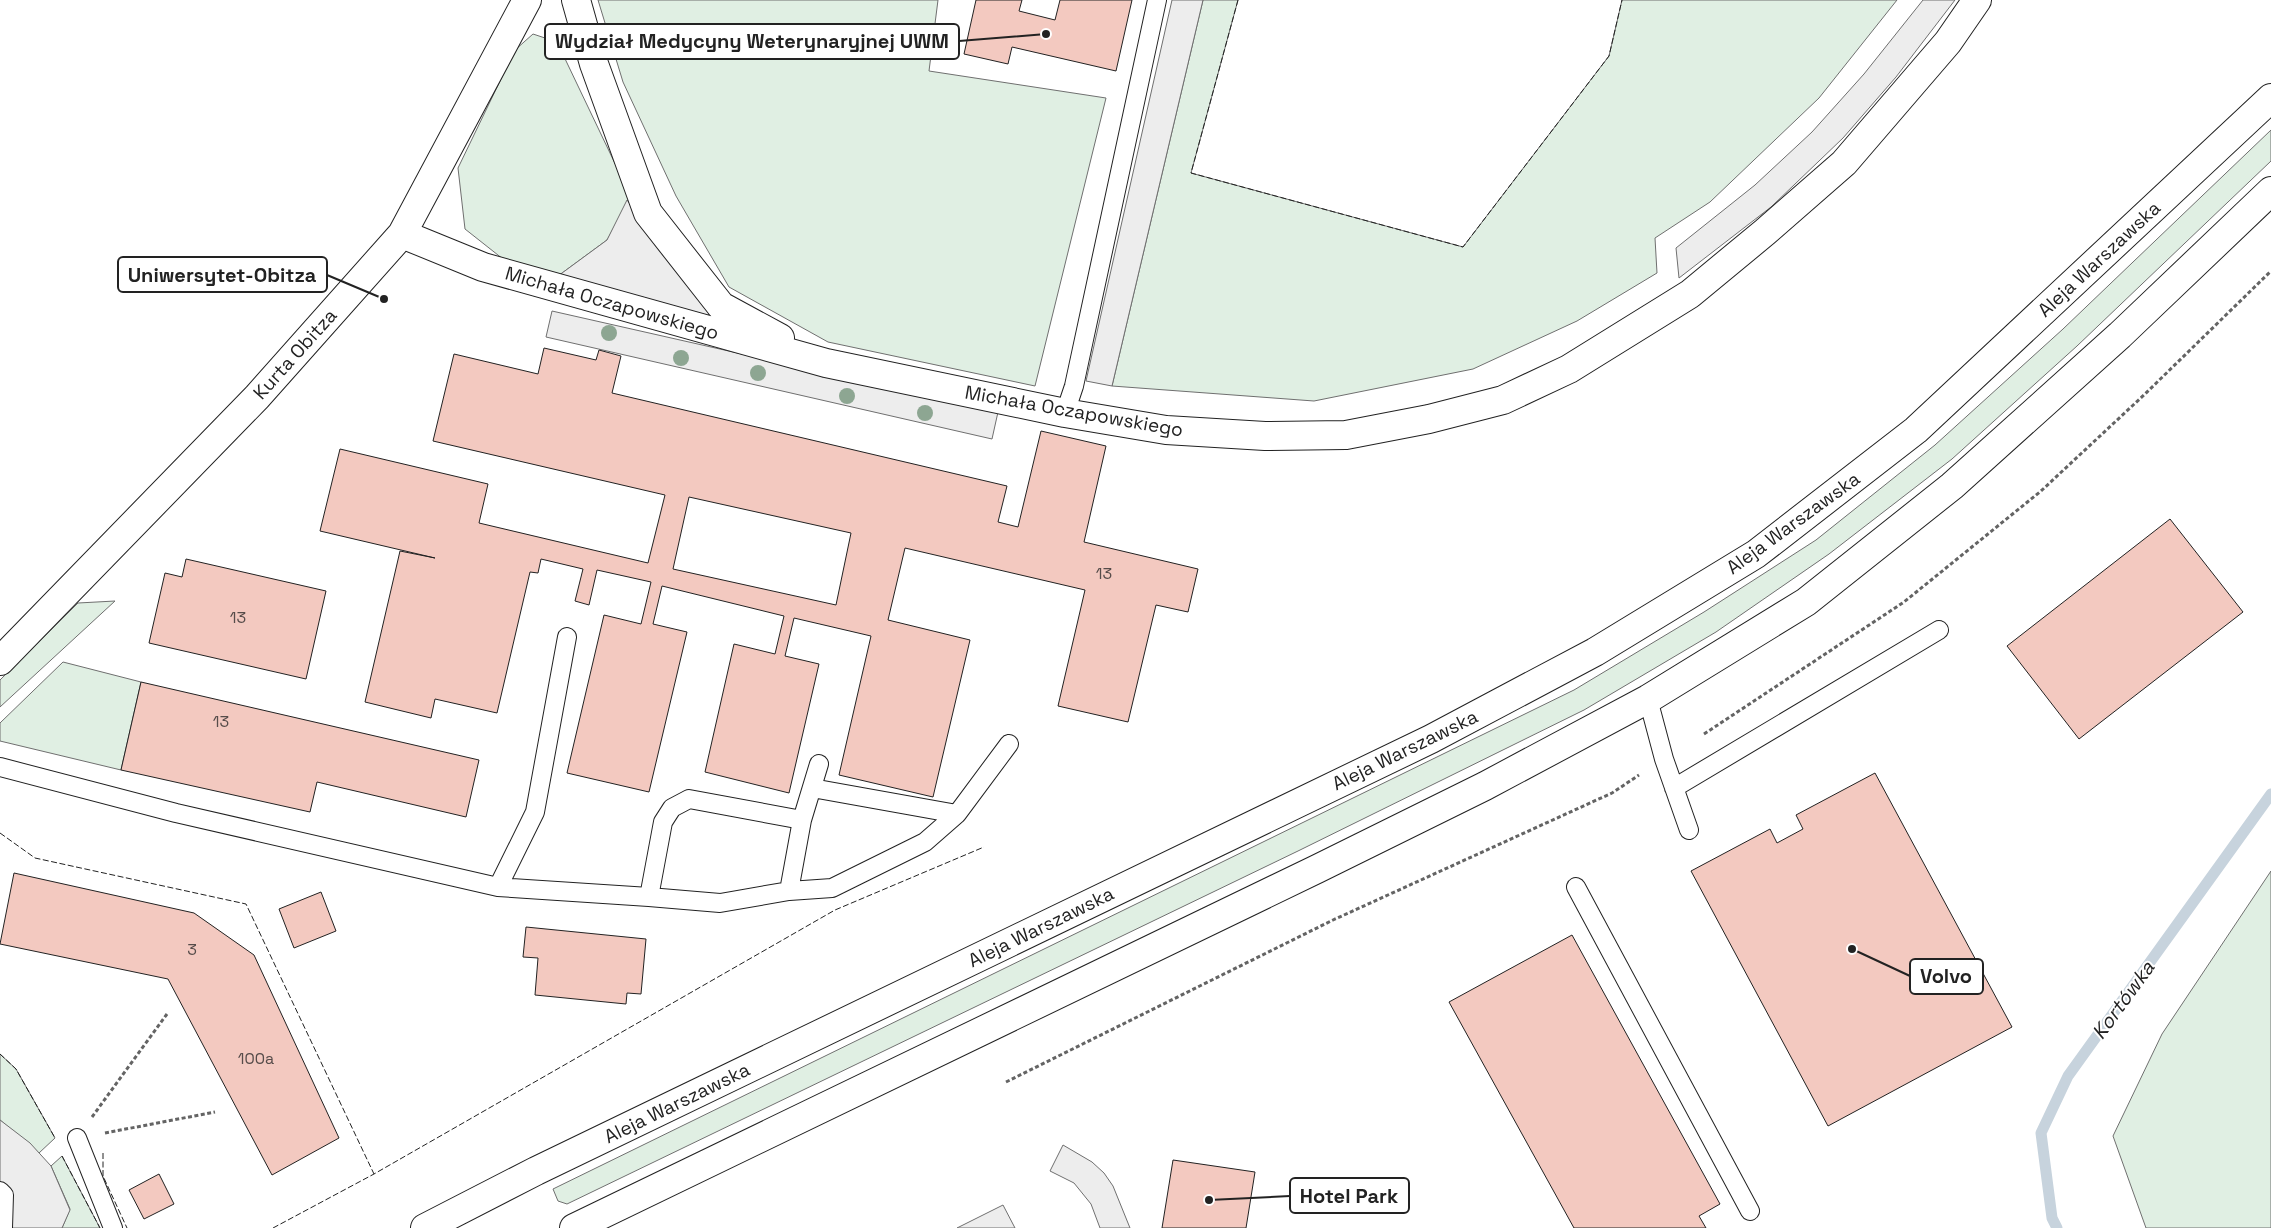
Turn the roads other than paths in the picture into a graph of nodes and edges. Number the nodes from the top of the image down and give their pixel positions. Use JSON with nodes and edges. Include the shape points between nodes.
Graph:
{"nodes":[{"id":1,"x":526,"y":0,"type":"edge"},
{"id":2,"x":576,"y":0,"type":"edge"},
{"id":3,"x":1157,"y":0,"type":"edge"},
{"id":4,"x":1977,"y":0,"type":"edge"},
{"id":5,"x":2271,"y":98,"type":"edge"},
{"id":6,"x":2271,"y":191,"type":"edge"},
{"id":7,"x":402,"y":234,"type":"junction"},
{"id":8,"x":826,"y":362,"type":"junction"},
{"id":9,"x":1065,"y":413,"type":"junction"},
{"id":10,"x":1939,"y":630,"type":"dead end"},
{"id":11,"x":567,"y":637,"type":"dead end"},
{"id":12,"x":0,"y":661,"type":"edge"},
{"id":13,"x":1648,"y":699,"type":"junction"},
{"id":14,"x":1009,"y":744,"type":"dead end"},
{"id":15,"x":819,"y":764,"type":"dead end"},
{"id":16,"x":0,"y":767,"type":"edge"},
{"id":17,"x":812,"y":788,"type":"junction"},
{"id":18,"x":1674,"y":788,"type":"junction"},
{"id":19,"x":957,"y":814,"type":"junction"},
{"id":20,"x":802,"y":820,"type":"junction"},
{"id":21,"x":1689,"y":830,"type":"dead end"},
{"id":22,"x":498,"y":887,"type":"junction"},
{"id":23,"x":1576,"y":887,"type":"dead end"},
{"id":24,"x":789,"y":891,"type":"junction"},
{"id":25,"x":649,"y":897,"type":"junction"},
{"id":26,"x":77,"y":1138,"type":"road end"},
{"id":27,"x":0,"y":1191,"type":"edge"},
{"id":28,"x":1750,"y":1210,"type":"dead end"},
{"id":29,"x":440,"y":1225,"type":"edge"},
{"id":30,"x":3,"y":1228,"type":"edge"},
{"id":31,"x":114,"y":1228,"type":"edge"},
{"id":32,"x":574,"y":1228,"type":"edge"}],
"edges":[{"from":1,"to":7,"type":"main road","name":"Kurta Obitza"},
{"from":2,"to":8,"type":"main road","name":"Michała Oczapowskiego","via":[[594,64],[648,213],[721,306]]},
{"from":3,"to":9,"type":"lane","via":[[1076,376]]},
{"from":4,"to":9,"type":"main road","name":"Michała Oczapowskiego","via":[[1948,42],[1844,163],[1765,232],[1690,294],[1569,369],[1503,400],[1411,422],[1320,437],[1166,430]]},
{"from":5,"to":29,"type":"main road","name":"Aleja Warszawska","via":[[1916,430],[1756,554],[1594,652],[1431,739],[545,1167]]},
{"from":6,"to":13,"type":"main road","via":[[2120,335],[1952,486],[1806,602]]},
{"from":7,"to":8,"type":"main road","name":"Michała Oczapowskiego","via":[[483,267]]},
{"from":7,"to":12,"type":"main road","name":"Kurta Obitza","via":[[257,397]]},
{"from":8,"to":9,"type":"main road","name":"Michała Oczapowskiego"},
{"from":10,"to":18,"type":"lane"},
{"from":11,"to":22,"type":"lane","via":[[535,812]]},
{"from":13,"to":18,"type":"lane"},
{"from":13,"to":32,"type":"main road","via":[[1485,786],[1317,869]]},
{"from":14,"to":19,"type":"lane"},
{"from":15,"to":17,"type":"lane"},
{"from":16,"to":22,"type":"lane","via":[[176,813]]},
{"from":17,"to":19,"type":"lane"},
{"from":17,"to":20,"type":"lane"},
{"from":18,"to":21,"type":"lane"},
{"from":19,"to":24,"type":"lane","via":[[925,842],[832,888]]},
{"from":20,"to":24,"type":"lane"},
{"from":20,"to":25,"type":"lane","via":[[689,799],[672,808],[663,822]]},
{"from":22,"to":25,"type":"lane"},
{"from":23,"to":28,"type":"lane"},
{"from":24,"to":25,"type":"lane","via":[[720,903]]},
{"from":26,"to":31,"type":"lane"},
{"from":27,"to":30,"type":"lane","via":[[4,1195]]}]}
